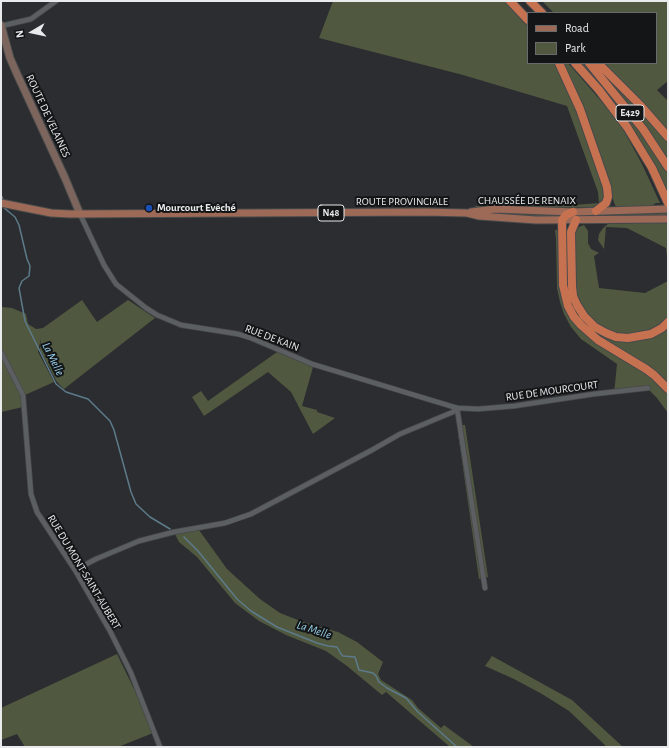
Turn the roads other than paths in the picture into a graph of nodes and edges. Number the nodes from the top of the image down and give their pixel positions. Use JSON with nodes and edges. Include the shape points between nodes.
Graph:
{"nodes":[{"id":1,"x":56,"y":1,"type":"edge"},
{"id":2,"x":510,"y":1,"type":"edge"},
{"id":3,"x":516,"y":1,"type":"edge"},
{"id":4,"x":533,"y":3,"type":"edge"},
{"id":5,"x":527,"y":12,"type":"edge"},
{"id":6,"x":541,"y":12,"type":"edge"},
{"id":7,"x":546,"y":12,"type":"edge"},
{"id":8,"x":527,"y":19,"type":"edge"},
{"id":9,"x":1,"y":26,"type":"edge"},
{"id":10,"x":3,"y":39,"type":"edge"},
{"id":11,"x":559,"y":64,"type":"edge"},
{"id":12,"x":576,"y":64,"type":"edge"},
{"id":13,"x":590,"y":64,"type":"edge"},
{"id":14,"x":599,"y":64,"type":"edge"},
{"id":15,"x":668,"y":137,"type":"edge"},
{"id":16,"x":668,"y":167,"type":"edge"},
{"id":17,"x":667,"y":201,"type":"edge"},
{"id":18,"x":1,"y":203,"type":"edge"},
{"id":19,"x":668,"y":209,"type":"edge"},
{"id":20,"x":596,"y":211,"type":"junction"},
{"id":21,"x":573,"y":212,"type":"junction"},
{"id":22,"x":467,"y":213,"type":"junction"},
{"id":23,"x":80,"y":214,"type":"junction"},
{"id":24,"x":668,"y":219,"type":"edge"},
{"id":25,"x":562,"y":220,"type":"junction"},
{"id":26,"x":576,"y":220,"type":"junction"},
{"id":27,"x":668,"y":322,"type":"edge"},
{"id":28,"x":1,"y":352,"type":"edge"},
{"id":29,"x":648,"y":388,"type":"dead end"},
{"id":30,"x":668,"y":389,"type":"edge"},
{"id":31,"x":458,"y":408,"type":"junction"},
{"id":32,"x":75,"y":570,"type":"junction"},
{"id":33,"x":485,"y":588,"type":"dead end"},
{"id":34,"x":160,"y":747,"type":"edge"}],
"edges":[{"from":1,"to":9,"type":"street","via":[[31,19]]},
{"from":2,"to":8,"type":"highway"},
{"from":3,"to":5,"type":"highway"},
{"from":4,"to":6,"type":"highway"},
{"from":4,"to":7,"type":"highway"},
{"from":9,"to":10,"type":"street","name":"ROUTE DE VELAINES"},
{"from":10,"to":23,"type":"street","name":"ROUTE DE VELAINES"},
{"from":11,"to":20,"type":"highway","via":[[580,109],[608,187],[606,203]]},
{"from":12,"to":17,"type":"highway","number":"E429","via":[[627,127],[652,168]]},
{"from":13,"to":16,"type":"highway","number":"E429","via":[[643,129]]},
{"from":14,"to":15,"type":"highway"},
{"from":18,"to":23,"type":"main road","name":"ROUTE PROVINCIALE","number":"N48","via":[[51,213]]},
{"from":19,"to":20,"type":"main road","name":"CHAUSSÉE DE RENAIX","number":"N48"},
{"from":20,"to":21,"type":"main road","name":"CHAUSSÉE DE RENAIX","number":"N48"},
{"from":21,"to":22,"type":"main road","name":"CHAUSSÉE DE RENAIX","number":"N48","via":[[495,209]]},
{"from":21,"to":25,"type":"highway"},
{"from":22,"to":23,"type":"main road","name":"ROUTE PROVINCIALE","number":"N48"},
{"from":22,"to":25,"type":"main road","name":"CHAUSSÉE DE RENAIX","number":"N48","via":[[523,220]]},
{"from":23,"to":31,"type":"street","name":"RUE DE KAIN","via":[[116,284],[157,315],[181,325],[251,338],[312,364]]},
{"from":24,"to":26,"type":"main road","name":"CHAUSSÉE DE RENAIX","number":"N48"},
{"from":25,"to":26,"type":"main road","name":"CHAUSSÉE DE RENAIX","number":"N48"},
{"from":25,"to":30,"type":"highway","via":[[563,285],[568,306],[574,317],[598,340],[646,369]]},
{"from":26,"to":27,"type":"highway","via":[[571,232],[572,286],[573,296],[584,316],[606,333],[628,338],[651,334]]},
{"from":28,"to":32,"type":"street","name":"RUE DU MONT-SAINT-AUBERT","via":[[23,395],[31,494],[37,512]]},
{"from":29,"to":31,"type":"street","name":"RUE DE MOURCOURT","via":[[514,406]]},
{"from":31,"to":32,"type":"street","via":[[400,434],[251,514],[225,523],[139,541]]},
{"from":31,"to":33,"type":"street"},
{"from":32,"to":34,"type":"street","name":"RUE DU MONT-SAINT-AUBERT","via":[[131,673]]}]}
